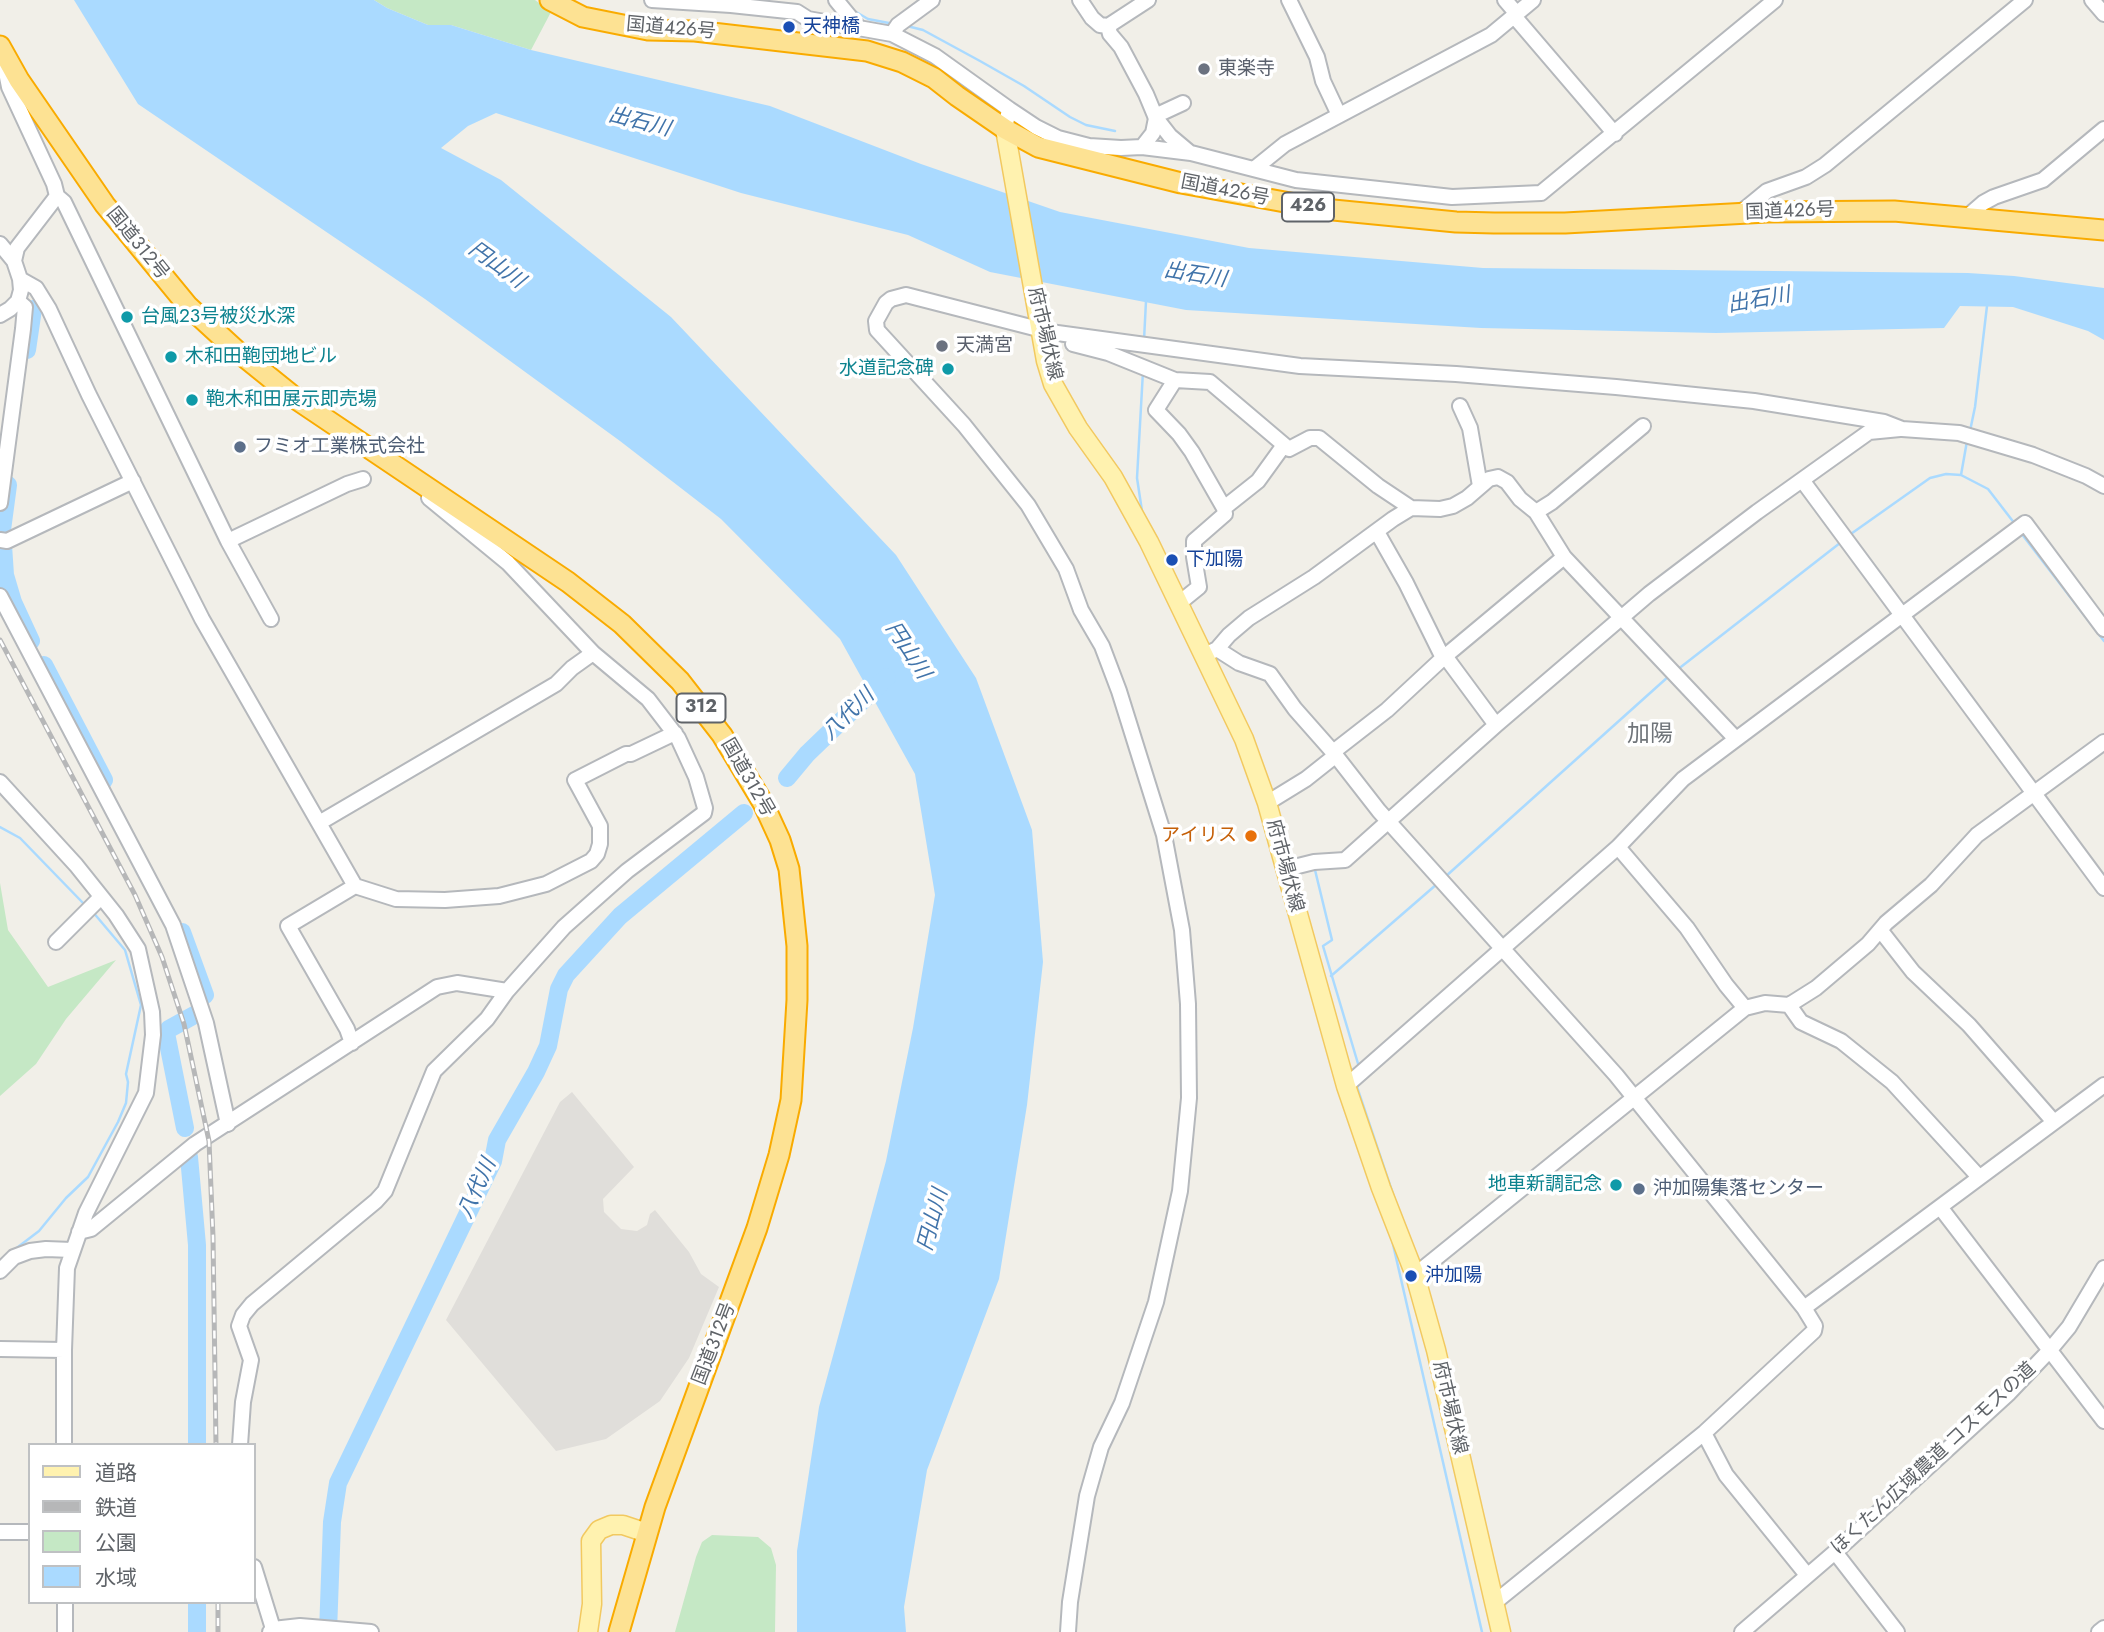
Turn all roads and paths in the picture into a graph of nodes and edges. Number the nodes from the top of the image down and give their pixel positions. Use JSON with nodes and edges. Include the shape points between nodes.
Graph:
{"nodes":[{"id":1,"x":550,"y":0,"type":"edge"},
{"id":2,"x":652,"y":0,"type":"edge"},
{"id":3,"x":836,"y":0,"type":"edge"},
{"id":4,"x":932,"y":0,"type":"edge"},
{"id":5,"x":1080,"y":0,"type":"edge"},
{"id":6,"x":1148,"y":0,"type":"edge"},
{"id":7,"x":1289,"y":0,"type":"edge"},
{"id":8,"x":1505,"y":0,"type":"edge"},
{"id":9,"x":1533,"y":0,"type":"edge"},
{"id":10,"x":1775,"y":0,"type":"edge"},
{"id":11,"x":2025,"y":0,"type":"edge"},
{"id":12,"x":2092,"y":0,"type":"edge"},
{"id":13,"x":1515,"y":15,"type":"junction"},
{"id":14,"x":2104,"y":15,"type":"edge"},
{"id":15,"x":1108,"y":26,"type":"junction"},
{"id":16,"x":859,"y":27,"type":"junction"},
{"id":17,"x":892,"y":34,"type":"junction"},
{"id":18,"x":4,"y":54,"type":"edge"},
{"id":19,"x":1183,"y":103,"type":"dead end"},
{"id":20,"x":1009,"y":109,"type":"junction"},
{"id":21,"x":1339,"y":115,"type":"junction"},
{"id":22,"x":1156,"y":117,"type":"junction"},
{"id":23,"x":1005,"y":129,"type":"junction"},
{"id":24,"x":2104,"y":129,"type":"edge"},
{"id":25,"x":1615,"y":134,"type":"junction"},
{"id":26,"x":1142,"y":147,"type":"junction"},
{"id":27,"x":1191,"y":153,"type":"junction"},
{"id":28,"x":1254,"y":169,"type":"junction"},
{"id":29,"x":57,"y":196,"type":"junction"},
{"id":30,"x":1739,"y":214,"type":"junction"},
{"id":31,"x":1968,"y":216,"type":"junction"},
{"id":32,"x":2104,"y":230,"type":"edge"},
{"id":33,"x":0,"y":244,"type":"edge"},
{"id":34,"x":15,"y":261,"type":"junction"},
{"id":35,"x":20,"y":279,"type":"junction"},
{"id":36,"x":18,"y":301,"type":"junction"},
{"id":37,"x":0,"y":315,"type":"edge"},
{"id":38,"x":1043,"y":326,"type":"junction"},
{"id":39,"x":1175,"y":380,"type":"junction"},
{"id":40,"x":1460,"y":406,"type":"dead end"},
{"id":41,"x":1643,"y":426,"type":"dead end"},
{"id":42,"x":1902,"y":429,"type":"junction"},
{"id":43,"x":1284,"y":445,"type":"junction"},
{"id":44,"x":363,"y":479,"type":"dead end"},
{"id":45,"x":416,"y":479,"type":"junction"},
{"id":46,"x":1802,"y":480,"type":"junction"},
{"id":47,"x":133,"y":481,"type":"junction"},
{"id":48,"x":1480,"y":486,"type":"junction"},
{"id":49,"x":2104,"y":486,"type":"edge"},
{"id":50,"x":0,"y":503,"type":"edge"},
{"id":51,"x":1224,"y":508,"type":"junction"},
{"id":52,"x":1411,"y":508,"type":"junction"},
{"id":53,"x":1536,"y":512,"type":"junction"},
{"id":54,"x":1377,"y":532,"type":"junction"},
{"id":55,"x":3,"y":541,"type":"edge"},
{"id":56,"x":229,"y":541,"type":"junction"},
{"id":57,"x":1564,"y":557,"type":"junction"},
{"id":58,"x":0,"y":596,"type":"edge"},
{"id":59,"x":1178,"y":604,"type":"junction"},
{"id":60,"x":1901,"y":615,"type":"junction"},
{"id":61,"x":1620,"y":617,"type":"junction"},
{"id":62,"x":271,"y":619,"type":"dead end"},
{"id":63,"x":2104,"y":629,"type":"edge"},
{"id":64,"x":1210,"y":652,"type":"junction"},
{"id":65,"x":593,"y":653,"type":"junction"},
{"id":66,"x":1444,"y":657,"type":"junction"},
{"id":67,"x":1496,"y":725,"type":"junction"},
{"id":68,"x":675,"y":733,"type":"junction"},
{"id":69,"x":1735,"y":738,"type":"junction"},
{"id":70,"x":2104,"y":742,"type":"edge"},
{"id":71,"x":1334,"y":754,"type":"junction"},
{"id":72,"x":0,"y":782,"type":"edge"},
{"id":73,"x":2033,"y":794,"type":"junction"},
{"id":74,"x":1267,"y":803,"type":"junction"},
{"id":75,"x":1389,"y":821,"type":"junction"},
{"id":76,"x":319,"y":823,"type":"junction"},
{"id":77,"x":1618,"y":847,"type":"junction"},
{"id":78,"x":1286,"y":869,"type":"junction"},
{"id":79,"x":355,"y":886,"type":"junction"},
{"id":80,"x":2104,"y":888,"type":"edge"},
{"id":81,"x":101,"y":897,"type":"junction"},
{"id":82,"x":1881,"y":931,"type":"junction"},
{"id":83,"x":57,"y":942,"type":"dead end"},
{"id":84,"x":1503,"y":948,"type":"junction"},
{"id":85,"x":507,"y":991,"type":"junction"},
{"id":86,"x":1790,"y":1006,"type":"junction"},
{"id":87,"x":1745,"y":1008,"type":"junction"},
{"id":88,"x":352,"y":1043,"type":"junction"},
{"id":89,"x":2104,"y":1085,"type":"edge"},
{"id":90,"x":1346,"y":1086,"type":"junction"},
{"id":91,"x":1634,"y":1098,"type":"junction"},
{"id":92,"x":2054,"y":1122,"type":"junction"},
{"id":93,"x":228,"y":1124,"type":"junction"},
{"id":94,"x":1979,"y":1177,"type":"junction"},
{"id":95,"x":1940,"y":1207,"type":"junction"},
{"id":96,"x":79,"y":1232,"type":"junction"},
{"id":97,"x":72,"y":1250,"type":"junction"},
{"id":98,"x":2104,"y":1268,"type":"edge"},
{"id":99,"x":0,"y":1271,"type":"edge"},
{"id":100,"x":1415,"y":1275,"type":"junction"},
{"id":101,"x":1804,"y":1308,"type":"junction"},
{"id":102,"x":0,"y":1349,"type":"edge"},
{"id":103,"x":64,"y":1350,"type":"junction"},
{"id":104,"x":2049,"y":1351,"type":"junction"},
{"id":105,"x":2104,"y":1421,"type":"edge"},
{"id":106,"x":1704,"y":1433,"type":"junction"},
{"id":107,"x":64,"y":1443,"type":"edge"},
{"id":108,"x":240,"y":1443,"type":"edge"},
{"id":109,"x":0,"y":1532,"type":"edge"},
{"id":110,"x":28,"y":1532,"type":"edge"},
{"id":111,"x":647,"y":1533,"type":"junction"},
{"id":112,"x":1835,"y":1552,"type":"junction"},
{"id":113,"x":256,"y":1574,"type":"edge"},
{"id":114,"x":1807,"y":1575,"type":"junction"},
{"id":115,"x":1494,"y":1603,"type":"junction"},
{"id":116,"x":65,"y":1604,"type":"edge"},
{"id":117,"x":2104,"y":1628,"type":"edge"},
{"id":118,"x":272,"y":1631,"type":"edge"},
{"id":119,"x":65,"y":1632,"type":"edge"},
{"id":120,"x":371,"y":1632,"type":"edge"},
{"id":121,"x":588,"y":1632,"type":"edge"},
{"id":122,"x":619,"y":1632,"type":"edge"},
{"id":123,"x":1068,"y":1632,"type":"edge"},
{"id":124,"x":1501,"y":1632,"type":"edge"},
{"id":125,"x":1742,"y":1632,"type":"edge"},
{"id":126,"x":1897,"y":1632,"type":"edge"},
{"id":127,"x":2099,"y":1632,"type":"edge"}],
"edges":[{"from":1,"to":23,"type":"highway","name":"国道426号","number":"426","via":[[583,17],[648,30],[867,51],[934,78]]},
{"from":2,"to":16,"type":"street","via":[[797,12],[808,19]]},
{"from":3,"to":16,"type":"street"},
{"from":4,"to":17,"type":"street"},
{"from":5,"to":15,"type":"street","via":[[1093,18]]},
{"from":6,"to":15,"type":"street"},
{"from":7,"to":21,"type":"street"},
{"from":8,"to":13,"type":"street"},
{"from":9,"to":13,"type":"street"},
{"from":10,"to":25,"type":"street"},
{"from":11,"to":30,"type":"street","via":[[1825,165],[1768,191]]},
{"from":12,"to":14,"type":"street"},
{"from":13,"to":21,"type":"street","via":[[1490,35]]},
{"from":13,"to":25,"type":"street"},
{"from":15,"to":22,"type":"street"},
{"from":16,"to":17,"type":"street"},
{"from":17,"to":20,"type":"street","via":[[935,56]]},
{"from":18,"to":29,"type":"street","via":[[9,87]]},
{"from":18,"to":45,"type":"highway","name":"国道312号","number":"312","via":[[105,205],[188,306],[267,377]]},
{"from":19,"to":22,"type":"street"},
{"from":20,"to":23,"type":"street"},
{"from":20,"to":26,"type":"street","via":[[1058,138],[1089,146]]},
{"from":21,"to":28,"type":"street","via":[[1285,144]]},
{"from":22,"to":26,"type":"street","via":[[1153,133]]},
{"from":22,"to":27,"type":"street"},
{"from":23,"to":30,"type":"highway","name":"国道426号","number":"426","via":[[1038,147],[1136,172],[1323,209],[1494,223]]},
{"from":23,"to":38,"type":"main road","name":"府市場伏線"},
{"from":24,"to":31,"type":"street","via":[[2043,180],[1994,197]]},
{"from":25,"to":28,"type":"street","via":[[1541,193],[1452,197],[1316,183]]},
{"from":26,"to":27,"type":"street"},
{"from":27,"to":28,"type":"street"},
{"from":29,"to":34,"type":"street","via":[[16,248]]},
{"from":29,"to":56,"type":"street","via":[[64,202]]},
{"from":30,"to":31,"type":"highway","name":"国道426号","number":"426","via":[[1894,211]]},
{"from":31,"to":32,"type":"highway","name":"国道426号","number":"426"},
{"from":33,"to":34,"type":"street"},
{"from":34,"to":35,"type":"street"},
{"from":35,"to":36,"type":"street"},
{"from":35,"to":47,"type":"street","via":[[36,288],[49,309]]},
{"from":36,"to":37,"type":"street"},
{"from":36,"to":50,"type":"street","via":[[25,307]]},
{"from":38,"to":39,"type":"street","via":[[1060,340]]},
{"from":38,"to":42,"type":"street","via":[[1300,366],[1456,374],[1749,401],[1884,422]]},
{"from":38,"to":59,"type":"main road","name":"府市場伏線","via":[[1046,361],[1062,402],[1113,477]]},
{"from":38,"to":123,"type":"street","via":[[906,295],[886,303],[876,321],[877,330],[964,425],[1028,505],[1066,569],[1119,691],[1164,835],[1182,930],[1189,1098],[1181,1191],[1156,1302],[1087,1496]]},
{"from":39,"to":43,"type":"street","via":[[1210,382]]},
{"from":39,"to":51,"type":"street","via":[[1156,410],[1192,452]]},
{"from":40,"to":48,"type":"street","via":[[1470,428]]},
{"from":41,"to":53,"type":"street"},
{"from":42,"to":46,"type":"street","via":[[1869,432]]},
{"from":42,"to":49,"type":"street","via":[[1959,433],[2032,455]]},
{"from":43,"to":51,"type":"street","via":[[1258,481]]},
{"from":43,"to":52,"type":"street","via":[[1289,449],[1319,438]]},
{"from":44,"to":56,"type":"street"},
{"from":45,"to":65,"type":"street","via":[[420,491],[508,563]]},
{"from":45,"to":111,"type":"highway","name":"国道312号","number":"312","via":[[568,582],[660,660],[742,765],[789,869],[797,946],[795,1058],[779,1156]]},
{"from":46,"to":60,"type":"street"},
{"from":46,"to":61,"type":"street"},
{"from":47,"to":55,"type":"street"},
{"from":47,"to":76,"type":"street","via":[[202,619]]},
{"from":48,"to":52,"type":"street","via":[[1453,506]]},
{"from":48,"to":53,"type":"street","via":[[1498,477]]},
{"from":51,"to":59,"type":"street","via":[[1225,514],[1194,541],[1199,587]]},
{"from":52,"to":54,"type":"street"},
{"from":53,"to":57,"type":"street"},
{"from":54,"to":64,"type":"street","via":[[1248,618]]},
{"from":54,"to":66,"type":"street"},
{"from":56,"to":62,"type":"street"},
{"from":57,"to":61,"type":"street"},
{"from":57,"to":66,"type":"street"},
{"from":58,"to":93,"type":"street","via":[[173,925],[206,1023]]},
{"from":59,"to":64,"type":"main road","name":"府市場伏線"},
{"from":60,"to":63,"type":"street","via":[[2025,523]]},
{"from":60,"to":69,"type":"street"},
{"from":60,"to":73,"type":"street"},
{"from":61,"to":67,"type":"street"},
{"from":61,"to":69,"type":"street"},
{"from":64,"to":71,"type":"street","via":[[1270,674]]},
{"from":64,"to":74,"type":"main road","name":"府市場伏線"},
{"from":65,"to":68,"type":"street","via":[[648,699]]},
{"from":65,"to":76,"type":"street","via":[[556,684]]},
{"from":66,"to":67,"type":"street"},
{"from":66,"to":71,"type":"street"},
{"from":67,"to":75,"type":"street"},
{"from":68,"to":79,"type":"street","via":[[575,780],[597,818],[600,844],[592,861],[550,883],[499,896],[445,900],[396,900]]},
{"from":68,"to":85,"type":"street","via":[[702,794],[704,813],[627,870],[564,927]]},
{"from":69,"to":77,"type":"street","via":[[1683,779]]},
{"from":70,"to":73,"type":"street"},
{"from":71,"to":74,"type":"street","via":[[1306,779]]},
{"from":71,"to":75,"type":"street"},
{"from":72,"to":81,"type":"street"},
{"from":73,"to":80,"type":"street"},
{"from":73,"to":82,"type":"street","via":[[1977,835]]},
{"from":74,"to":78,"type":"main road","name":"府市場伏線"},
{"from":75,"to":78,"type":"street","via":[[1345,860]]},
{"from":75,"to":84,"type":"street"},
{"from":76,"to":79,"type":"street"},
{"from":77,"to":84,"type":"street"},
{"from":77,"to":87,"type":"street","via":[[1687,928]]},
{"from":78,"to":90,"type":"main road","name":"府市場伏線"},
{"from":79,"to":88,"type":"street","via":[[288,926]]},
{"from":81,"to":83,"type":"street"},
{"from":81,"to":96,"type":"street","via":[[138,949],[153,1035],[146,1093]]},
{"from":82,"to":86,"type":"street"},
{"from":82,"to":92,"type":"street","via":[[1913,972],[1969,1025]]},
{"from":84,"to":90,"type":"street"},
{"from":84,"to":91,"type":"street"},
{"from":85,"to":88,"type":"street","via":[[457,984],[437,987]]},
{"from":85,"to":108,"type":"street","via":[[487,1019],[434,1071],[385,1191],[243,1315],[239,1326],[251,1360]]},
{"from":86,"to":87,"type":"street","via":[[1765,1003]]},
{"from":86,"to":94,"type":"street","via":[[1801,1022],[1840,1041],[1892,1082]]},
{"from":87,"to":91,"type":"street"},
{"from":88,"to":93,"type":"street"},
{"from":89,"to":92,"type":"street"},
{"from":90,"to":100,"type":"main road","name":"府市場伏線"},
{"from":91,"to":100,"type":"street"},
{"from":91,"to":101,"type":"street"},
{"from":92,"to":94,"type":"street"},
{"from":93,"to":96,"type":"street"},
{"from":94,"to":95,"type":"street"},
{"from":95,"to":101,"type":"street"},
{"from":95,"to":104,"type":"street"},
{"from":96,"to":97,"type":"street"},
{"from":97,"to":99,"type":"street","via":[[30,1251],[14,1257]]},
{"from":97,"to":103,"type":"street","via":[[65,1290]]},
{"from":98,"to":104,"type":"street","name":"ほくたん広域農道 コスモスの道"},
{"from":100,"to":115,"type":"main road","name":"府市場伏線"},
{"from":101,"to":106,"type":"street","via":[[1814,1331]]},
{"from":102,"to":103,"type":"street"},
{"from":103,"to":107,"type":"street"},
{"from":104,"to":105,"type":"street"},
{"from":104,"to":112,"type":"street","name":"ほくたん広域農道 コスモスの道"},
{"from":106,"to":114,"type":"street","via":[[1726,1475]]},
{"from":106,"to":115,"type":"street"},
{"from":109,"to":110,"type":"street"},
{"from":111,"to":121,"type":"main road","via":[[611,1525],[599,1530],[591,1541]]},
{"from":111,"to":122,"type":"highway","name":"国道312号","number":"312"},
{"from":112,"to":114,"type":"street","name":"ほくたん広域農道 コスモスの道"},
{"from":112,"to":126,"type":"street"},
{"from":113,"to":118,"type":"street"},
{"from":114,"to":125,"type":"street","name":"ほくたん広域農道 コスモスの道"},
{"from":115,"to":124,"type":"main road","name":"府市場伏線"},
{"from":116,"to":119,"type":"street"},
{"from":117,"to":127,"type":"street"},
{"from":118,"to":120,"type":"street","via":[[300,1626]]}]}
